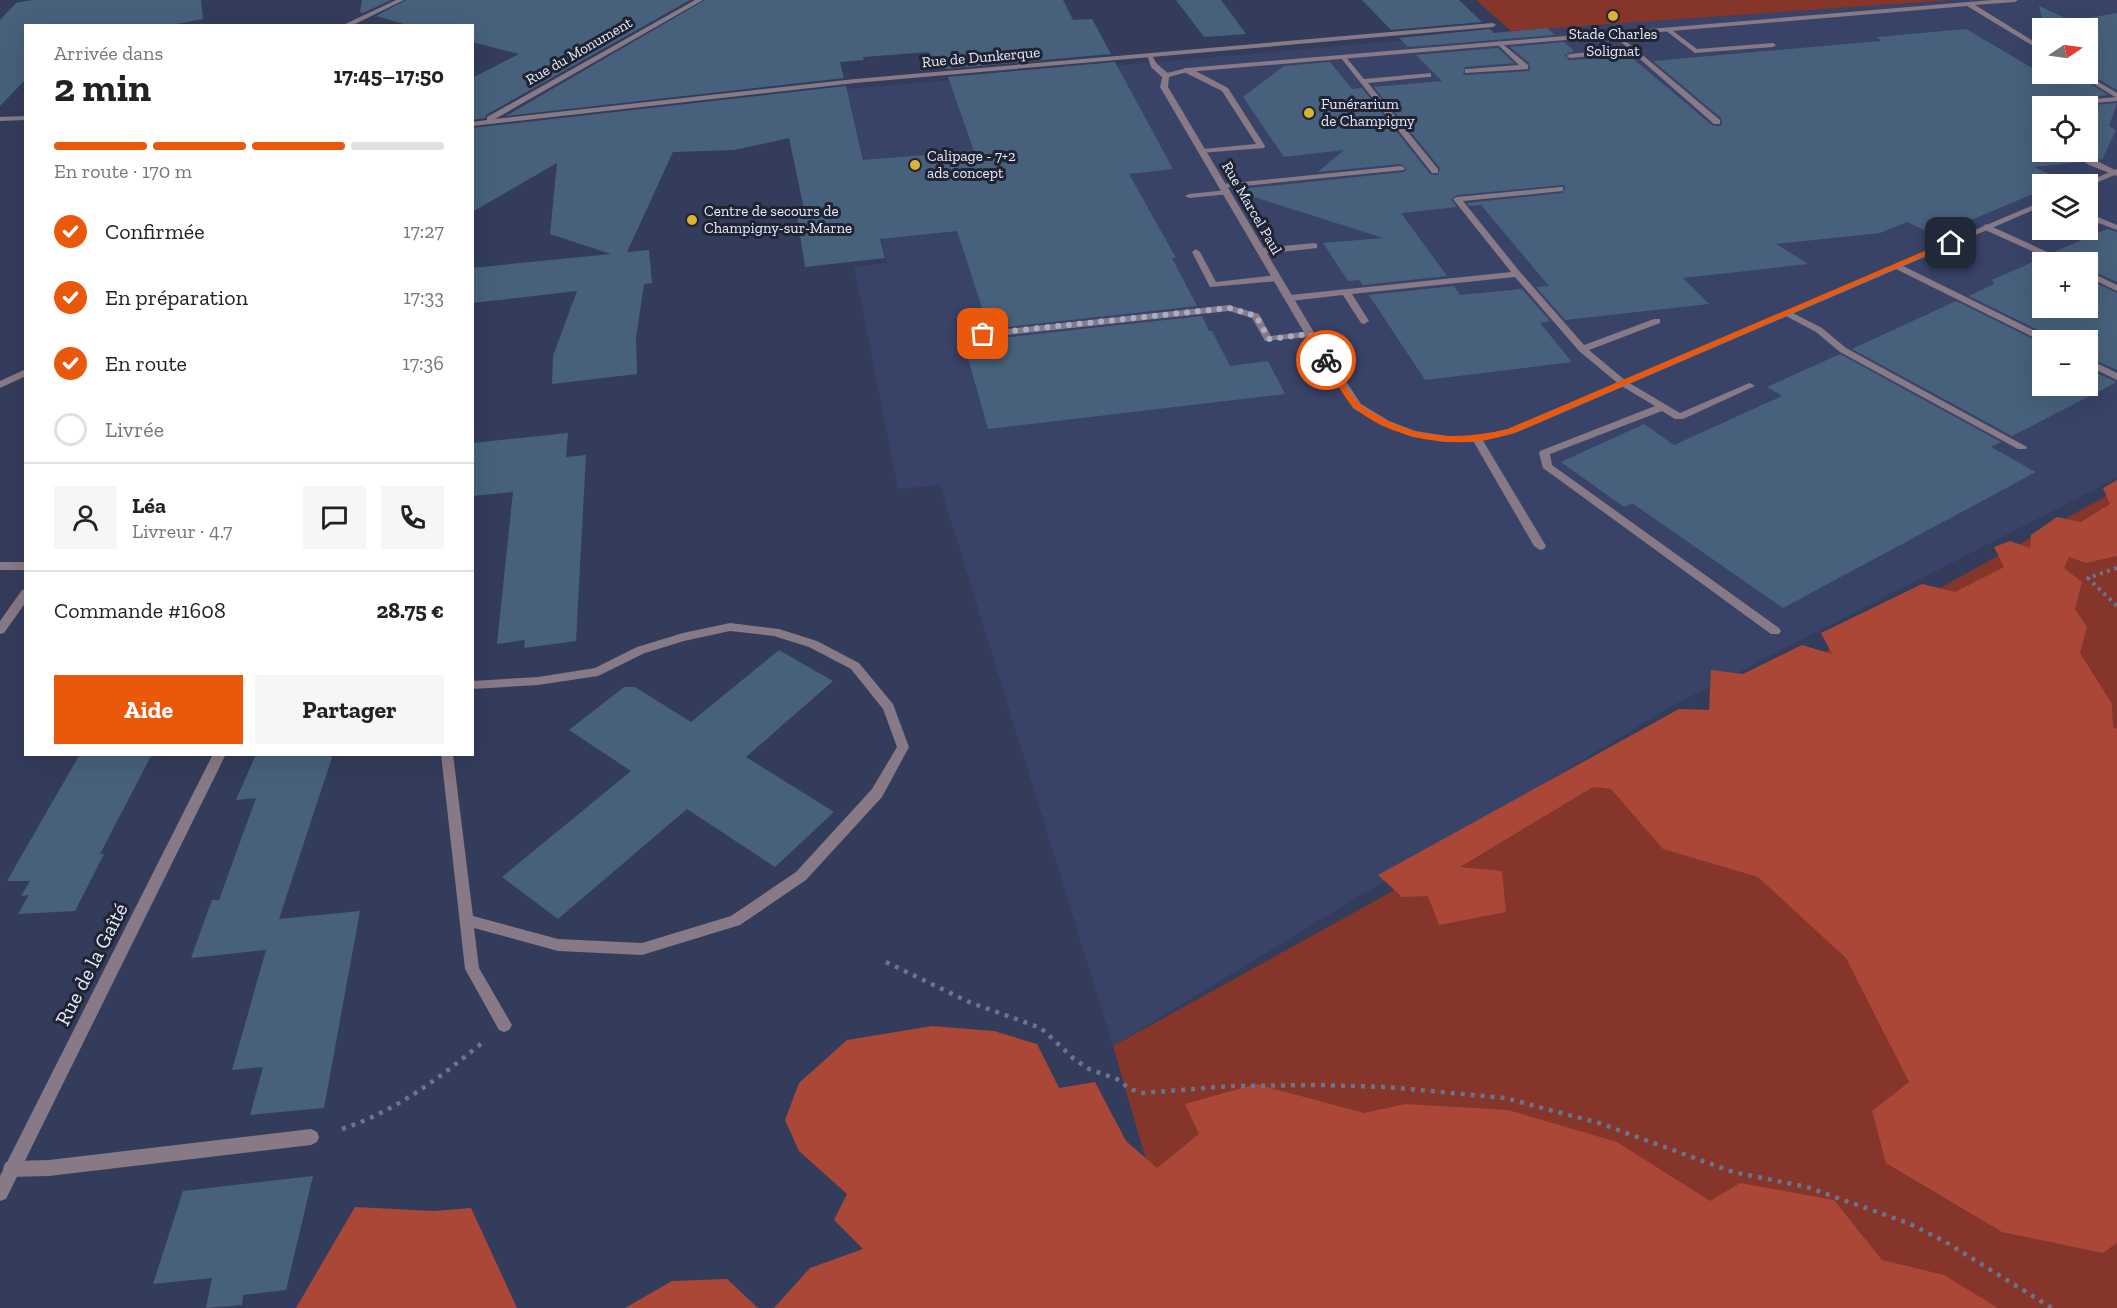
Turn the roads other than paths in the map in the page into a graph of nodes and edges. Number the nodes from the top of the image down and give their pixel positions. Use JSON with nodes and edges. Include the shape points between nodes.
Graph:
{"nodes":[{"id":1,"x":401,"y":0,"type":"edge"},
{"id":2,"x":700,"y":0,"type":"edge"},
{"id":3,"x":2015,"y":0,"type":"edge"},
{"id":4,"x":1965,"y":2,"type":"edge"},
{"id":5,"x":348,"y":24,"type":"edge"},
{"id":6,"x":1493,"y":25,"type":"dead end"},
{"id":7,"x":1667,"y":29,"type":"junction"},
{"id":8,"x":1615,"y":34,"type":"junction"},
{"id":9,"x":1499,"y":43,"type":"junction"},
{"id":10,"x":2032,"y":43,"type":"edge"},
{"id":11,"x":1773,"y":45,"type":"dead end"},
{"id":12,"x":1634,"y":50,"type":"junction"},
{"id":13,"x":1149,"y":55,"type":"junction"},
{"id":14,"x":1570,"y":56,"type":"dead end"},
{"id":15,"x":1343,"y":57,"type":"junction"},
{"id":16,"x":1187,"y":70,"type":"junction"},
{"id":17,"x":1468,"y":71,"type":"dead end"},
{"id":18,"x":1428,"y":75,"type":"dead end"},
{"id":19,"x":1166,"y":76,"type":"junction"},
{"id":20,"x":1362,"y":81,"type":"junction"},
{"id":21,"x":2097,"y":84,"type":"edge"},
{"id":22,"x":2117,"y":97,"type":"edge"},
{"id":23,"x":2098,"y":100,"type":"edge"},
{"id":24,"x":24,"y":118,"type":"edge"},
{"id":25,"x":0,"y":119,"type":"edge"},
{"id":26,"x":1718,"y":122,"type":"dead end"},
{"id":27,"x":474,"y":124,"type":"edge"},
{"id":28,"x":482,"y":124,"type":"junction"},
{"id":29,"x":474,"y":128,"type":"edge"},
{"id":30,"x":1203,"y":151,"type":"junction"},
{"id":31,"x":2090,"y":162,"type":"edge"},
{"id":32,"x":1401,"y":168,"type":"dead end"},
{"id":33,"x":1435,"y":171,"type":"dead end"},
{"id":34,"x":2116,"y":172,"type":"edge"},
{"id":35,"x":2098,"y":179,"type":"edge"},
{"id":36,"x":1225,"y":189,"type":"junction"},
{"id":37,"x":1560,"y":189,"type":"dead end"},
{"id":38,"x":1189,"y":196,"type":"dead end"},
{"id":39,"x":2032,"y":208,"type":"edge"},
{"id":40,"x":2098,"y":220,"type":"edge"},
{"id":41,"x":1986,"y":227,"type":"junction"},
{"id":42,"x":2116,"y":228,"type":"edge"},
{"id":43,"x":1314,"y":246,"type":"dead end"},
{"id":44,"x":1262,"y":251,"type":"junction"},
{"id":45,"x":1196,"y":252,"type":"dead end"},
{"id":46,"x":2040,"y":252,"type":"edge"},
{"id":47,"x":1897,"y":266,"type":"junction"},
{"id":48,"x":1517,"y":273,"type":"junction"},
{"id":49,"x":1277,"y":278,"type":"junction"},
{"id":50,"x":2098,"y":279,"type":"edge"},
{"id":51,"x":2117,"y":288,"type":"edge"},
{"id":52,"x":1346,"y":292,"type":"junction"},
{"id":53,"x":1290,"y":298,"type":"junction"},
{"id":54,"x":1787,"y":313,"type":"junction"},
{"id":55,"x":1364,"y":321,"type":"dead end"},
{"id":56,"x":1657,"y":321,"type":"dead end"},
{"id":57,"x":2032,"y":333,"type":"edge"},
{"id":58,"x":1310,"y":334,"type":"junction"},
{"id":59,"x":961,"y":337,"type":"dead end"},
{"id":60,"x":1582,"y":349,"type":"junction"},
{"id":61,"x":2098,"y":367,"type":"edge"},
{"id":62,"x":24,"y":373,"type":"edge"},
{"id":63,"x":2117,"y":376,"type":"edge"},
{"id":64,"x":1623,"y":382,"type":"junction"},
{"id":65,"x":0,"y":385,"type":"edge"},
{"id":66,"x":1749,"y":386,"type":"dead end"},
{"id":67,"x":1662,"y":407,"type":"junction"},
{"id":68,"x":1478,"y":439,"type":"junction"},
{"id":69,"x":2022,"y":447,"type":"dead end"},
{"id":70,"x":1540,"y":546,"type":"dead end"},
{"id":71,"x":0,"y":566,"type":"edge"},
{"id":72,"x":24,"y":566,"type":"edge"},
{"id":73,"x":24,"y":596,"type":"edge"},
{"id":74,"x":0,"y":630,"type":"edge"},
{"id":75,"x":1775,"y":631,"type":"dead end"},
{"id":76,"x":474,"y":685,"type":"edge"},
{"id":77,"x":219,"y":756,"type":"edge"},
{"id":78,"x":447,"y":756,"type":"edge"},
{"id":79,"x":466,"y":920,"type":"junction"},
{"id":80,"x":504,"y":1025,"type":"road end"},
{"id":81,"x":311,"y":1137,"type":"road end"},
{"id":82,"x":11,"y":1169,"type":"junction"},
{"id":83,"x":0,"y":1192,"type":"edge"}],
"edges":[{"from":1,"to":5,"type":"street"},
{"from":2,"to":28,"type":"street","name":"Rue du Monument"},
{"from":3,"to":4,"type":"street"},
{"from":4,"to":7,"type":"street"},
{"from":4,"to":10,"type":"street"},
{"from":6,"to":13,"type":"street","name":"Rue de Dunkerque"},
{"from":7,"to":8,"type":"street"},
{"from":7,"to":11,"type":"street","via":[[1695,51]]},
{"from":8,"to":9,"type":"street"},
{"from":8,"to":12,"type":"street"},
{"from":9,"to":15,"type":"street"},
{"from":9,"to":17,"type":"street","via":[[1525,67]]},
{"from":12,"to":14,"type":"street"},
{"from":12,"to":26,"type":"street"},
{"from":13,"to":19,"type":"street"},
{"from":13,"to":28,"type":"street","name":"Rue de Dunkerque","via":[[855,81]]},
{"from":15,"to":16,"type":"street"},
{"from":15,"to":20,"type":"street"},
{"from":16,"to":19,"type":"street"},
{"from":16,"to":30,"type":"street","via":[[1225,90],[1261,146]]},
{"from":18,"to":20,"type":"street"},
{"from":19,"to":30,"type":"street","name":"Rue Marcel Paul","via":[[1164,87]]},
{"from":20,"to":33,"type":"street"},
{"from":21,"to":22,"type":"street"},
{"from":22,"to":23,"type":"street"},
{"from":24,"to":25,"type":"street"},
{"from":27,"to":28,"type":"street","name":"Rue de Dunkerque"},
{"from":28,"to":29,"type":"street","name":"Rue du Monument"},
{"from":30,"to":36,"type":"street","name":"Rue Marcel Paul"},
{"from":31,"to":34,"type":"street"},
{"from":32,"to":36,"type":"street"},
{"from":34,"to":35,"type":"street"},
{"from":36,"to":38,"type":"street"},
{"from":36,"to":44,"type":"street","name":"Rue Marcel Paul"},
{"from":37,"to":48,"type":"street","via":[[1456,199]]},
{"from":39,"to":41,"type":"street","name":"Rue Marcel Paul"},
{"from":40,"to":42,"type":"street"},
{"from":41,"to":46,"type":"street"},
{"from":41,"to":47,"type":"street","name":"Rue Marcel Paul"},
{"from":43,"to":44,"type":"street"},
{"from":44,"to":49,"type":"street","name":"Rue Marcel Paul"},
{"from":45,"to":49,"type":"street","via":[[1213,285]]},
{"from":47,"to":54,"type":"street","name":"Rue Marcel Paul"},
{"from":47,"to":57,"type":"street"},
{"from":48,"to":52,"type":"street"},
{"from":48,"to":60,"type":"street"},
{"from":49,"to":53,"type":"street","name":"Rue Marcel Paul"},
{"from":50,"to":51,"type":"street"},
{"from":52,"to":53,"type":"street"},
{"from":52,"to":55,"type":"street"},
{"from":53,"to":58,"type":"street","name":"Rue Marcel Paul"},
{"from":54,"to":64,"type":"street","name":"Rue Marcel Paul"},
{"from":54,"to":69,"type":"street","via":[[1819,330],[1844,350]]},
{"from":56,"to":60,"type":"street"},
{"from":58,"to":59,"type":"street","via":[[1269,339],[1256,316],[1229,308]]},
{"from":58,"to":68,"type":"street","name":"Rue Marcel Paul","via":[[1357,406],[1413,434]]},
{"from":60,"to":64,"type":"street"},
{"from":61,"to":63,"type":"street"},
{"from":62,"to":65,"type":"street"},
{"from":64,"to":67,"type":"street"},
{"from":64,"to":68,"type":"street","name":"Rue Marcel Paul","via":[[1511,431]]},
{"from":66,"to":67,"type":"street","via":[[1679,417]]},
{"from":67,"to":75,"type":"street","via":[[1544,453],[1547,466]]},
{"from":68,"to":70,"type":"street"},
{"from":71,"to":72,"type":"street"},
{"from":73,"to":74,"type":"street"},
{"from":76,"to":79,"type":"street","via":[[598,672],[640,650],[730,627],[775,632],[813,644],[855,666],[889,707],[903,747],[877,793],[801,876],[735,921],[642,949],[558,945]]},
{"from":77,"to":82,"type":"street","name":"Rue de la Gaîté"},
{"from":78,"to":79,"type":"street"},
{"from":79,"to":80,"type":"street","via":[[471,969]]},
{"from":81,"to":82,"type":"street"},
{"from":82,"to":83,"type":"street","name":"Rue de la Gaîté"}]}
